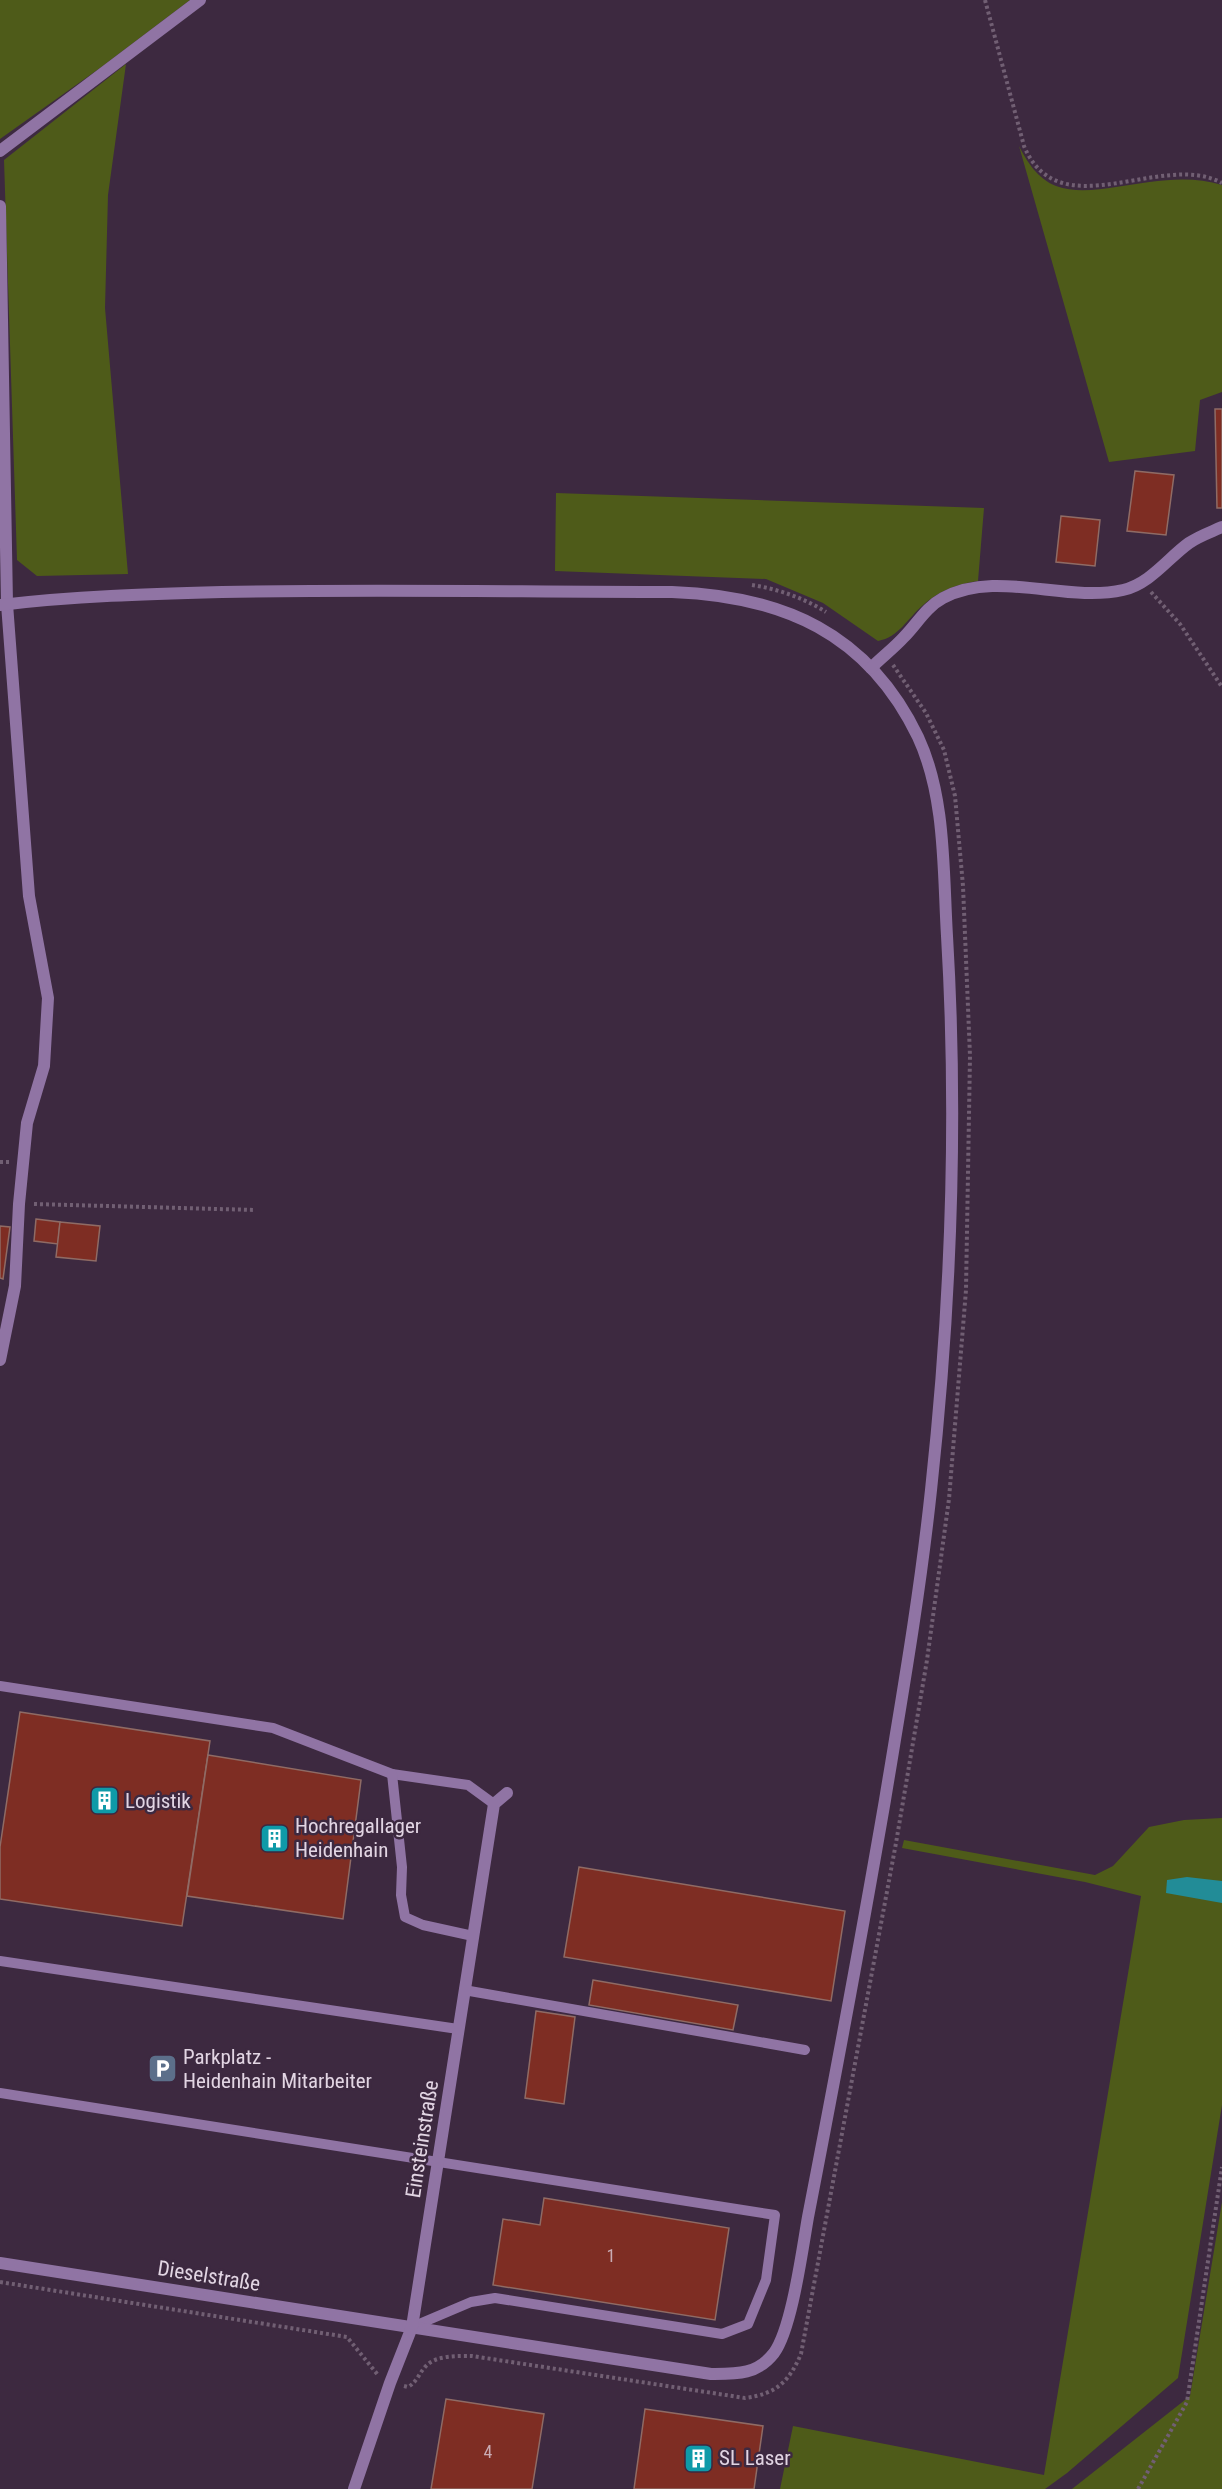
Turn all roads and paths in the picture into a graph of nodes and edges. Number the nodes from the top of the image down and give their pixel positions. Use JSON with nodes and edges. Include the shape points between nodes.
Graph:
{"nodes":[{"id":1,"x":200,"y":0,"type":"edge"},
{"id":2,"x":985,"y":0,"type":"edge"},
{"id":3,"x":0,"y":151,"type":"edge"},
{"id":4,"x":1222,"y":183,"type":"edge"},
{"id":5,"x":0,"y":206,"type":"edge"},
{"id":6,"x":1222,"y":527,"type":"edge"},
{"id":7,"x":1143,"y":582,"type":"junction"},
{"id":8,"x":751,"y":585,"type":"dead end"},
{"id":9,"x":3,"y":604,"type":"edge"},
{"id":10,"x":830,"y":615,"type":"dead end"},
{"id":11,"x":883,"y":656,"type":"junction"},
{"id":12,"x":871,"y":668,"type":"junction"},
{"id":13,"x":1222,"y":687,"type":"edge"},
{"id":14,"x":19,"y":1204,"type":"junction"},
{"id":15,"x":255,"y":1210,"type":"dead end"},
{"id":16,"x":0,"y":1360,"type":"edge"},
{"id":17,"x":0,"y":1686,"type":"edge"},
{"id":18,"x":392,"y":1774,"type":"junction"},
{"id":19,"x":507,"y":1793,"type":"dead end"},
{"id":20,"x":494,"y":1804,"type":"junction"},
{"id":21,"x":473,"y":1936,"type":"junction"},
{"id":22,"x":0,"y":1960,"type":"edge"},
{"id":23,"x":464,"y":1990,"type":"junction"},
{"id":24,"x":458,"y":2029,"type":"junction"},
{"id":25,"x":805,"y":2050,"type":"dead end"},
{"id":26,"x":0,"y":2093,"type":"edge"},
{"id":27,"x":438,"y":2161,"type":"junction"},
{"id":28,"x":1222,"y":2167,"type":"edge"},
{"id":29,"x":0,"y":2263,"type":"edge"},
{"id":30,"x":0,"y":2282,"type":"edge"},
{"id":31,"x":412,"y":2327,"type":"junction"},
{"id":32,"x":390,"y":2383,"type":"junction"},
{"id":33,"x":354,"y":2489,"type":"edge"},
{"id":34,"x":1138,"y":2489,"type":"edge"}],
"edges":[{"from":1,"to":3,"type":"street"},
{"from":2,"to":4,"type":"path","via":[[1024,146],[1047,176],[1071,186],[1186,174]]},
{"from":5,"to":9,"type":"street"},
{"from":6,"to":7,"type":"street","via":[[1190,542]]},
{"from":7,"to":11,"type":"street","via":[[1123,590],[1096,592],[1014,587],[965,589],[941,598]]},
{"from":7,"to":13,"type":"path","via":[[1180,624]]},
{"from":8,"to":10,"type":"path","via":[[771,588]]},
{"from":9,"to":12,"type":"street","name":"Dieselstraße","via":[[107,595],[272,591],[710,593],[794,614],[852,648]]},
{"from":9,"to":14,"type":"street","via":[[29,896],[48,998],[44,1066],[27,1123]]},
{"from":11,"to":12,"type":"street"},
{"from":11,"to":32,"type":"path","via":[[926,713],[944,750],[955,796],[970,1056],[966,1290],[949,1499],[927,1660],[801,2354],[781,2385],[763,2395],[745,2398],[472,2356],[452,2356],[428,2364],[408,2387]]},
{"from":12,"to":31,"type":"street","name":"Dieselstraße","via":[[891,691],[920,740],[937,801],[952,1020],[951,1209],[944,1356],[931,1496],[908,1666],[791,2306],[779,2344],[770,2358],[757,2370],[739,2374],[675,2369]]},
{"from":14,"to":15,"type":"path"},
{"from":14,"to":16,"type":"street","via":[[15,1286]]},
{"from":17,"to":18,"type":"lane","via":[[273,1728]]},
{"from":18,"to":20,"type":"lane","via":[[468,1785]]},
{"from":18,"to":21,"type":"lane","via":[[405,1917]]},
{"from":19,"to":20,"type":"street"},
{"from":20,"to":21,"type":"street","name":"Einsteinstraße"},
{"from":21,"to":23,"type":"street","name":"Einsteinstraße"},
{"from":22,"to":24,"type":"lane"},
{"from":23,"to":24,"type":"street","name":"Einsteinstraße"},
{"from":23,"to":25,"type":"lane"},
{"from":24,"to":27,"type":"street","name":"Einsteinstraße"},
{"from":26,"to":27,"type":"lane"},
{"from":27,"to":31,"type":"street","name":"Einsteinstraße"},
{"from":27,"to":31,"type":"lane","via":[[775,2215],[766,2280],[748,2324],[722,2334],[495,2298],[471,2302]]},
{"from":28,"to":34,"type":"path","via":[[1187,2402]]},
{"from":29,"to":31,"type":"street","name":"Dieselstraße"},
{"from":30,"to":32,"type":"path","via":[[347,2337],[382,2380]]},
{"from":31,"to":32,"type":"street","name":"Einsteinstraße"},
{"from":32,"to":33,"type":"street","name":"Einsteinstraße"}]}
